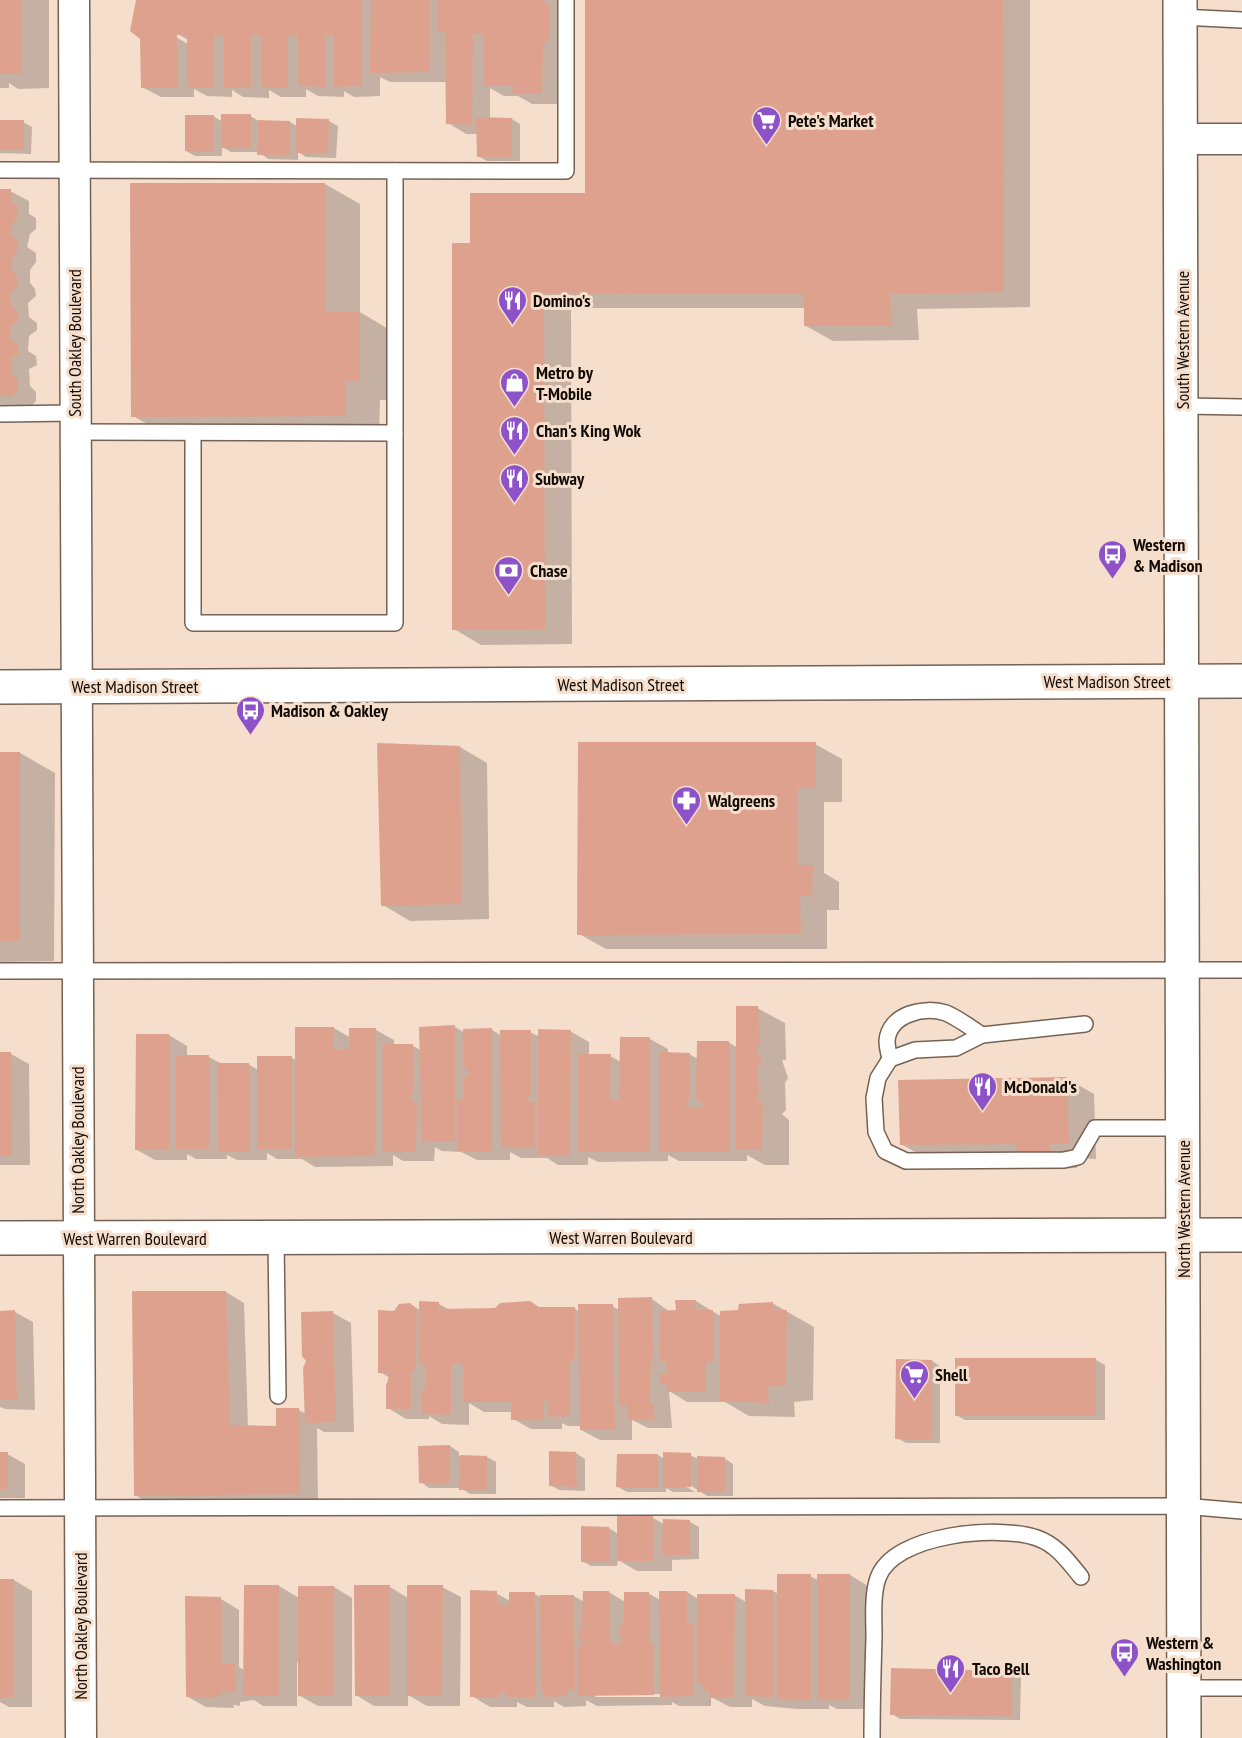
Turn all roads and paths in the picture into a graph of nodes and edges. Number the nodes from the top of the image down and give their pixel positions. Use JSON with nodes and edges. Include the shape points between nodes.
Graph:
{"nodes":[{"id":1,"x":74,"y":0,"type":"edge"},
{"id":2,"x":566,"y":0,"type":"edge"},
{"id":3,"x":1180,"y":9,"type":"edge"},
{"id":4,"x":1242,"y":20,"type":"edge"},
{"id":5,"x":1181,"y":139,"type":"junction"},
{"id":6,"x":1242,"y":139,"type":"edge"},
{"id":7,"x":0,"y":170,"type":"edge"},
{"id":8,"x":74,"y":170,"type":"junction"},
{"id":9,"x":395,"y":171,"type":"junction"},
{"id":10,"x":1182,"y":406,"type":"junction"},
{"id":11,"x":1242,"y":407,"type":"edge"},
{"id":12,"x":0,"y":414,"type":"edge"},
{"id":13,"x":75,"y":423,"type":"junction"},
{"id":14,"x":193,"y":433,"type":"junction"},
{"id":15,"x":395,"y":433,"type":"junction"},
{"id":16,"x":1183,"y":681,"type":"junction"},
{"id":17,"x":1242,"y":681,"type":"edge"},
{"id":18,"x":75,"y":686,"type":"junction"},
{"id":19,"x":0,"y":687,"type":"edge"},
{"id":20,"x":1183,"y":970,"type":"junction"},
{"id":21,"x":1242,"y":970,"type":"edge"},
{"id":22,"x":0,"y":971,"type":"edge"},
{"id":23,"x":76,"y":971,"type":"junction"},
{"id":24,"x":1085,"y":1024,"type":"dead end"},
{"id":25,"x":982,"y":1035,"type":"junction"},
{"id":26,"x":890,"y":1059,"type":"junction"},
{"id":27,"x":1183,"y":1128,"type":"junction"},
{"id":28,"x":1183,"y":1235,"type":"junction"},
{"id":29,"x":1242,"y":1235,"type":"edge"},
{"id":30,"x":0,"y":1238,"type":"edge"},
{"id":31,"x":78,"y":1238,"type":"junction"},
{"id":32,"x":276,"y":1238,"type":"junction"},
{"id":33,"x":278,"y":1396,"type":"dead end"},
{"id":34,"x":1184,"y":1506,"type":"junction"},
{"id":35,"x":0,"y":1508,"type":"edge"},
{"id":36,"x":79,"y":1508,"type":"junction"},
{"id":37,"x":1242,"y":1511,"type":"edge"},
{"id":38,"x":1081,"y":1577,"type":"dead end"},
{"id":39,"x":1184,"y":1688,"type":"junction"},
{"id":40,"x":1242,"y":1688,"type":"edge"},
{"id":41,"x":81,"y":1738,"type":"edge"},
{"id":42,"x":872,"y":1738,"type":"edge"},
{"id":43,"x":1184,"y":1738,"type":"edge"}],
"edges":[{"from":1,"to":8,"type":"street","name":"South Oakley Boulevard"},
{"from":2,"to":9,"type":"lane","via":[[566,171]]},
{"from":3,"to":4,"type":"lane"},
{"from":3,"to":5,"type":"main road","name":"South Western Avenue"},
{"from":5,"to":6,"type":"street"},
{"from":5,"to":10,"type":"main road","name":"South Western Avenue"},
{"from":7,"to":8,"type":"lane"},
{"from":8,"to":9,"type":"lane"},
{"from":8,"to":13,"type":"street","name":"South Oakley Boulevard"},
{"from":9,"to":15,"type":"lane"},
{"from":10,"to":11,"type":"lane"},
{"from":10,"to":16,"type":"main road","name":"South Western Avenue"},
{"from":12,"to":13,"type":"lane"},
{"from":13,"to":14,"type":"lane"},
{"from":13,"to":18,"type":"street","name":"South Oakley Boulevard"},
{"from":14,"to":15,"type":"lane"},
{"from":14,"to":15,"type":"lane","via":[[193,623],[395,623]]},
{"from":16,"to":17,"type":"main road","name":"West Madison Street"},
{"from":16,"to":18,"type":"main road","name":"West Madison Street"},
{"from":16,"to":20,"type":"main road","name":"North Western Avenue"},
{"from":18,"to":19,"type":"main road","name":"West Madison Street"},
{"from":18,"to":23,"type":"street","name":"North Oakley Boulevard"},
{"from":20,"to":21,"type":"lane"},
{"from":20,"to":23,"type":"lane"},
{"from":20,"to":27,"type":"main road","name":"North Western Avenue"},
{"from":22,"to":23,"type":"lane"},
{"from":23,"to":31,"type":"street","name":"North Oakley Boulevard"},
{"from":24,"to":25,"type":"lane"},
{"from":25,"to":26,"type":"lane","via":[[956,1048],[915,1050]]},
{"from":25,"to":26,"type":"lane","via":[[945,1013],[923,1011],[904,1015],[893,1023],[887,1041]]},
{"from":26,"to":27,"type":"lane","via":[[878,1078],[874,1098],[876,1132],[885,1151],[906,1161],[1064,1160],[1078,1157],[1095,1128]]},
{"from":27,"to":28,"type":"main road","name":"North Western Avenue"},
{"from":28,"to":29,"type":"main road","name":"West Warren Boulevard"},
{"from":28,"to":32,"type":"main road","name":"West Warren Boulevard"},
{"from":28,"to":34,"type":"main road","name":"North Western Avenue"},
{"from":30,"to":31,"type":"main road","name":"West Warren Boulevard"},
{"from":31,"to":32,"type":"main road","name":"West Warren Boulevard"},
{"from":31,"to":36,"type":"street","name":"North Oakley Boulevard"},
{"from":32,"to":33,"type":"lane"},
{"from":34,"to":36,"type":"lane"},
{"from":34,"to":37,"type":"lane"},
{"from":34,"to":39,"type":"main road","name":"North Western Avenue"},
{"from":35,"to":36,"type":"lane"},
{"from":36,"to":41,"type":"street","name":"North Oakley Boulevard"},
{"from":38,"to":42,"type":"lane","via":[[1057,1548],[1036,1538],[983,1532],[925,1540],[896,1557],[879,1576],[874,1612]]},
{"from":39,"to":40,"type":"lane"},
{"from":39,"to":43,"type":"main road","name":"North Western Avenue"}]}
